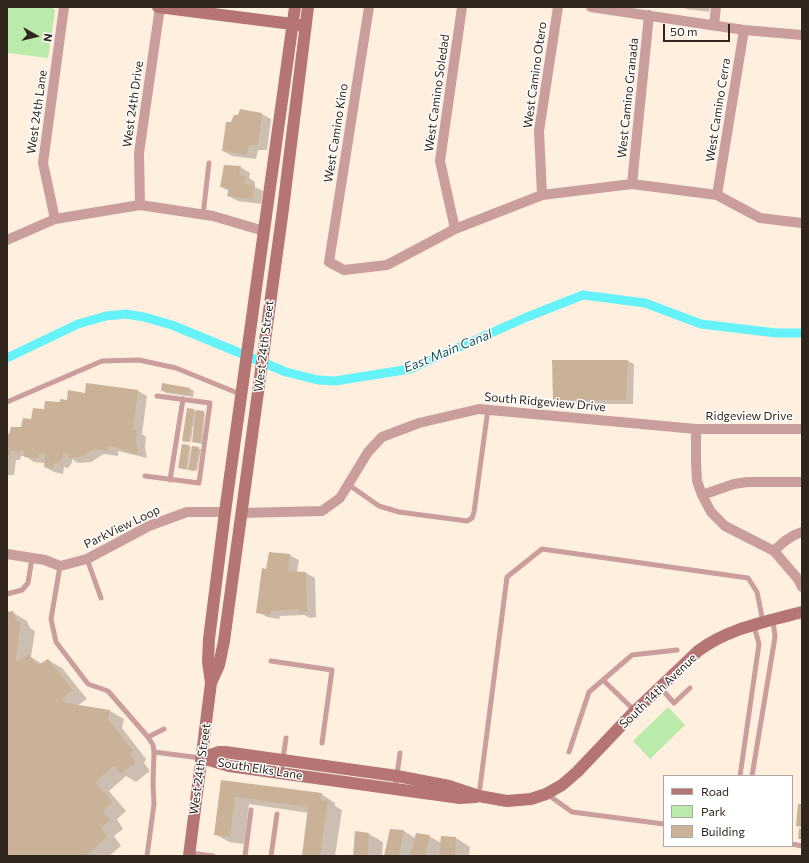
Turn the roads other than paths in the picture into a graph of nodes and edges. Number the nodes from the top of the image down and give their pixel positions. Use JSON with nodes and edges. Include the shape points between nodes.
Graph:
{"nodes":[{"id":1,"x":64,"y":7,"type":"edge"},
{"id":2,"x":159,"y":7,"type":"edge"},
{"id":3,"x":295,"y":7,"type":"edge"},
{"id":4,"x":308,"y":7,"type":"edge"},
{"id":5,"x":369,"y":7,"type":"edge"},
{"id":6,"x":462,"y":7,"type":"edge"},
{"id":7,"x":558,"y":7,"type":"edge"},
{"id":8,"x":591,"y":7,"type":"edge"},
{"id":9,"x":716,"y":7,"type":"edge"},
{"id":10,"x":622,"y":9,"type":"edge"},
{"id":11,"x":212,"y":10,"type":"edge"},
{"id":12,"x":649,"y":15,"type":"junction"},
{"id":13,"x":299,"y":25,"type":"junction"},
{"id":14,"x":714,"y":25,"type":"junction"},
{"id":15,"x":744,"y":30,"type":"junction"},
{"id":16,"x":802,"y":35,"type":"edge"},
{"id":17,"x":209,"y":162,"type":"dead end"},
{"id":18,"x":632,"y":184,"type":"junction"},
{"id":19,"x":542,"y":195,"type":"junction"},
{"id":20,"x":717,"y":195,"type":"junction"},
{"id":21,"x":140,"y":205,"type":"junction"},
{"id":22,"x":203,"y":215,"type":"junction"},
{"id":23,"x":55,"y":219,"type":"junction"},
{"id":24,"x":802,"y":223,"type":"edge"},
{"id":25,"x":455,"y":229,"type":"junction"},
{"id":26,"x":264,"y":231,"type":"junction"},
{"id":27,"x":7,"y":240,"type":"edge"},
{"id":28,"x":270,"y":300,"type":"junction"},
{"id":29,"x":241,"y":395,"type":"junction"},
{"id":30,"x":157,"y":396,"type":"dead end"},
{"id":31,"x":183,"y":399,"type":"junction"},
{"id":32,"x":7,"y":402,"type":"edge"},
{"id":33,"x":488,"y":409,"type":"junction"},
{"id":34,"x":696,"y":429,"type":"junction"},
{"id":35,"x":802,"y":429,"type":"edge"},
{"id":36,"x":145,"y":476,"type":"dead end"},
{"id":37,"x":170,"y":480,"type":"junction"},
{"id":38,"x":802,"y":482,"type":"edge"},
{"id":39,"x":349,"y":485,"type":"junction"},
{"id":40,"x":702,"y":495,"type":"junction"},
{"id":41,"x":225,"y":512,"type":"junction"},
{"id":42,"x":241,"y":513,"type":"junction"},
{"id":43,"x":802,"y":532,"type":"edge"},
{"id":44,"x":774,"y":551,"type":"junction"},
{"id":45,"x":7,"y":554,"type":"edge"},
{"id":46,"x":32,"y":558,"type":"junction"},
{"id":47,"x":87,"y":559,"type":"junction"},
{"id":48,"x":60,"y":566,"type":"junction"},
{"id":49,"x":802,"y":587,"type":"edge"},
{"id":50,"x":7,"y":594,"type":"edge"},
{"id":51,"x":101,"y":598,"type":"dead end"},
{"id":52,"x":802,"y":612,"type":"edge"},
{"id":53,"x":763,"y":622,"type":"junction"},
{"id":54,"x":677,"y":650,"type":"dead end"},
{"id":55,"x":271,"y":661,"type":"dead end"},
{"id":56,"x":602,"y":680,"type":"junction"},
{"id":57,"x":211,"y":682,"type":"junction"},
{"id":58,"x":660,"y":687,"type":"junction"},
{"id":59,"x":690,"y":688,"type":"dead end"},
{"id":60,"x":636,"y":711,"type":"junction"},
{"id":61,"x":164,"y":729,"type":"dead end"},
{"id":62,"x":148,"y":737,"type":"junction"},
{"id":63,"x":286,"y":738,"type":"dead end"},
{"id":64,"x":322,"y":743,"type":"dead end"},
{"id":65,"x":154,"y":752,"type":"junction"},
{"id":66,"x":569,"y":752,"type":"dead end"},
{"id":67,"x":400,"y":753,"type":"dead end"},
{"id":68,"x":202,"y":758,"type":"junction"},
{"id":69,"x":283,"y":760,"type":"junction"},
{"id":70,"x":281,"y":773,"type":"junction"},
{"id":71,"x":740,"y":775,"type":"edge"},
{"id":72,"x":752,"y":775,"type":"edge"},
{"id":73,"x":397,"y":776,"type":"junction"},
{"id":74,"x":396,"y":789,"type":"junction"},
{"id":75,"x":546,"y":794,"type":"junction"},
{"id":76,"x":479,"y":796,"type":"junction"},
{"id":77,"x":532,"y":799,"type":"joint"},
{"id":78,"x":251,"y":810,"type":"dead end"},
{"id":79,"x":277,"y":814,"type":"dead end"},
{"id":80,"x":663,"y":824,"type":"edge"},
{"id":81,"x":189,"y":854,"type":"edge"},
{"id":82,"x":147,"y":856,"type":"edge"},
{"id":83,"x":213,"y":856,"type":"edge"},
{"id":84,"x":245,"y":856,"type":"edge"},
{"id":85,"x":271,"y":856,"type":"edge"}],
"edges":[{"from":1,"to":23,"type":"street","name":"West 24th Lane","via":[[42,163]]},
{"from":2,"to":11,"type":"main road"},
{"from":2,"to":21,"type":"street","name":"West 24th Drive","via":[[139,153]]},
{"from":3,"to":13,"type":"main road","name":"West 24th Street"},
{"from":4,"to":13,"type":"main road","name":"West 24th Street"},
{"from":5,"to":25,"type":"street","name":"West Camino Kino","via":[[330,262],[344,270],[387,266]]},
{"from":6,"to":25,"type":"street","name":"West Camino Soledad","via":[[440,161]]},
{"from":7,"to":19,"type":"street","name":"West Camino Otero","via":[[539,131]]},
{"from":8,"to":10,"type":"street"},
{"from":9,"to":14,"type":"street"},
{"from":10,"to":12,"type":"street"},
{"from":11,"to":13,"type":"main road"},
{"from":12,"to":14,"type":"street"},
{"from":12,"to":18,"type":"street","name":"West Camino Granada"},
{"from":13,"to":26,"type":"main road","name":"West 24th Street"},
{"from":13,"to":28,"type":"main road","name":"West 24th Street","via":[[283,209]]},
{"from":14,"to":15,"type":"street"},
{"from":15,"to":16,"type":"street"},
{"from":15,"to":20,"type":"street","name":"West Camino Cerra"},
{"from":17,"to":22,"type":"lane"},
{"from":18,"to":19,"type":"street"},
{"from":18,"to":20,"type":"street"},
{"from":19,"to":25,"type":"street"},
{"from":20,"to":24,"type":"street","via":[[760,218]]},
{"from":21,"to":22,"type":"street"},
{"from":21,"to":23,"type":"street"},
{"from":22,"to":26,"type":"street"},
{"from":23,"to":27,"type":"street"},
{"from":26,"to":28,"type":"main road","via":[[270,235],[272,242],[267,285]]},
{"from":26,"to":29,"type":"main road","name":"West 24th Street"},
{"from":28,"to":42,"type":"main road","name":"West 24th Street"},
{"from":29,"to":32,"type":"lane","via":[[176,368],[139,360],[102,361]]},
{"from":29,"to":41,"type":"main road","name":"West 24th Street"},
{"from":30,"to":31,"type":"lane"},
{"from":31,"to":37,"type":"lane"},
{"from":31,"to":37,"type":"lane","via":[[210,403],[199,483]]},
{"from":33,"to":34,"type":"street","name":"South Ridgeview Drive"},
{"from":33,"to":39,"type":"street","name":"South Ridgeview Drive","via":[[419,423],[382,437],[368,452]]},
{"from":33,"to":39,"type":"lane","via":[[474,512],[472,518],[467,521],[399,512],[379,506]]},
{"from":34,"to":35,"type":"street","name":"Ridgeview Drive"},
{"from":34,"to":40,"type":"street","via":[[697,481]]},
{"from":36,"to":37,"type":"lane"},
{"from":38,"to":40,"type":"street","via":[[747,482]]},
{"from":39,"to":42,"type":"street","name":"South Ridgeview Drive","via":[[340,498],[322,511]]},
{"from":40,"to":44,"type":"street","via":[[711,512],[725,526]]},
{"from":41,"to":42,"type":"main road"},
{"from":41,"to":47,"type":"street","name":"ParkView Loop","via":[[187,512],[149,526]]},
{"from":41,"to":57,"type":"main road","name":"West 24th Street","via":[[209,640],[208,662]]},
{"from":42,"to":57,"type":"main road","name":"West 24th Street","via":[[224,641],[219,665]]},
{"from":43,"to":44,"type":"street","via":[[783,541]]},
{"from":44,"to":49,"type":"street"},
{"from":45,"to":46,"type":"street"},
{"from":46,"to":48,"type":"street"},
{"from":46,"to":50,"type":"lane","via":[[28,583],[22,590]]},
{"from":47,"to":48,"type":"street","name":"ParkView Loop"},
{"from":47,"to":51,"type":"lane"},
{"from":48,"to":62,"type":"lane","via":[[51,619],[56,642],[88,684],[108,691]]},
{"from":52,"to":53,"type":"main road","name":"South 14th Avenue"},
{"from":53,"to":58,"type":"main road","name":"South 14th Avenue","via":[[732,632],[709,644]]},
{"from":53,"to":71,"type":"lane"},
{"from":53,"to":72,"type":"lane","via":[[775,637]]},
{"from":53,"to":76,"type":"lane","via":[[757,592],[748,578],[542,550],[507,577]]},
{"from":54,"to":56,"type":"lane","via":[[632,655]]},
{"from":55,"to":64,"type":"lane","via":[[332,670]]},
{"from":56,"to":60,"type":"lane"},
{"from":56,"to":66,"type":"lane","via":[[589,692]]},
{"from":57,"to":68,"type":"main road","name":"West 24th Street"},
{"from":58,"to":59,"type":"lane","via":[[674,703]]},
{"from":58,"to":60,"type":"main road","name":"South 14th Avenue"},
{"from":60,"to":75,"type":"main road","name":"South 14th Avenue","via":[[577,772]]},
{"from":61,"to":62,"type":"lane"},
{"from":62,"to":65,"type":"lane"},
{"from":63,"to":69,"type":"lane"},
{"from":65,"to":68,"type":"lane"},
{"from":65,"to":82,"type":"lane","via":[[154,804]]},
{"from":67,"to":73,"type":"lane"},
{"from":68,"to":69,"type":"main road","name":"South Elks Lane","via":[[224,752]]},
{"from":68,"to":70,"type":"main road","name":"South Elks Lane","via":[[229,766]]},
{"from":68,"to":81,"type":"main road","name":"West 24th Street"},
{"from":69,"to":70,"type":"lane"},
{"from":69,"to":73,"type":"main road","name":"South Elks Lane"},
{"from":70,"to":74,"type":"main road","name":"South Elks Lane"},
{"from":73,"to":74,"type":"lane"},
{"from":73,"to":76,"type":"main road","name":"South Elks Lane","via":[[453,787]]},
{"from":74,"to":76,"type":"main road","name":"South Elks Lane","via":[[460,798]]},
{"from":75,"to":77,"type":"main road","name":"South 14th Avenue"},
{"from":75,"to":80,"type":"lane","via":[[572,812]]},
{"from":76,"to":77,"type":"main road","name":"South Elks Lane","via":[[507,801]]},
{"from":78,"to":84,"type":"lane"},
{"from":79,"to":85,"type":"lane"},
{"from":81,"to":83,"type":"lane"}]}
